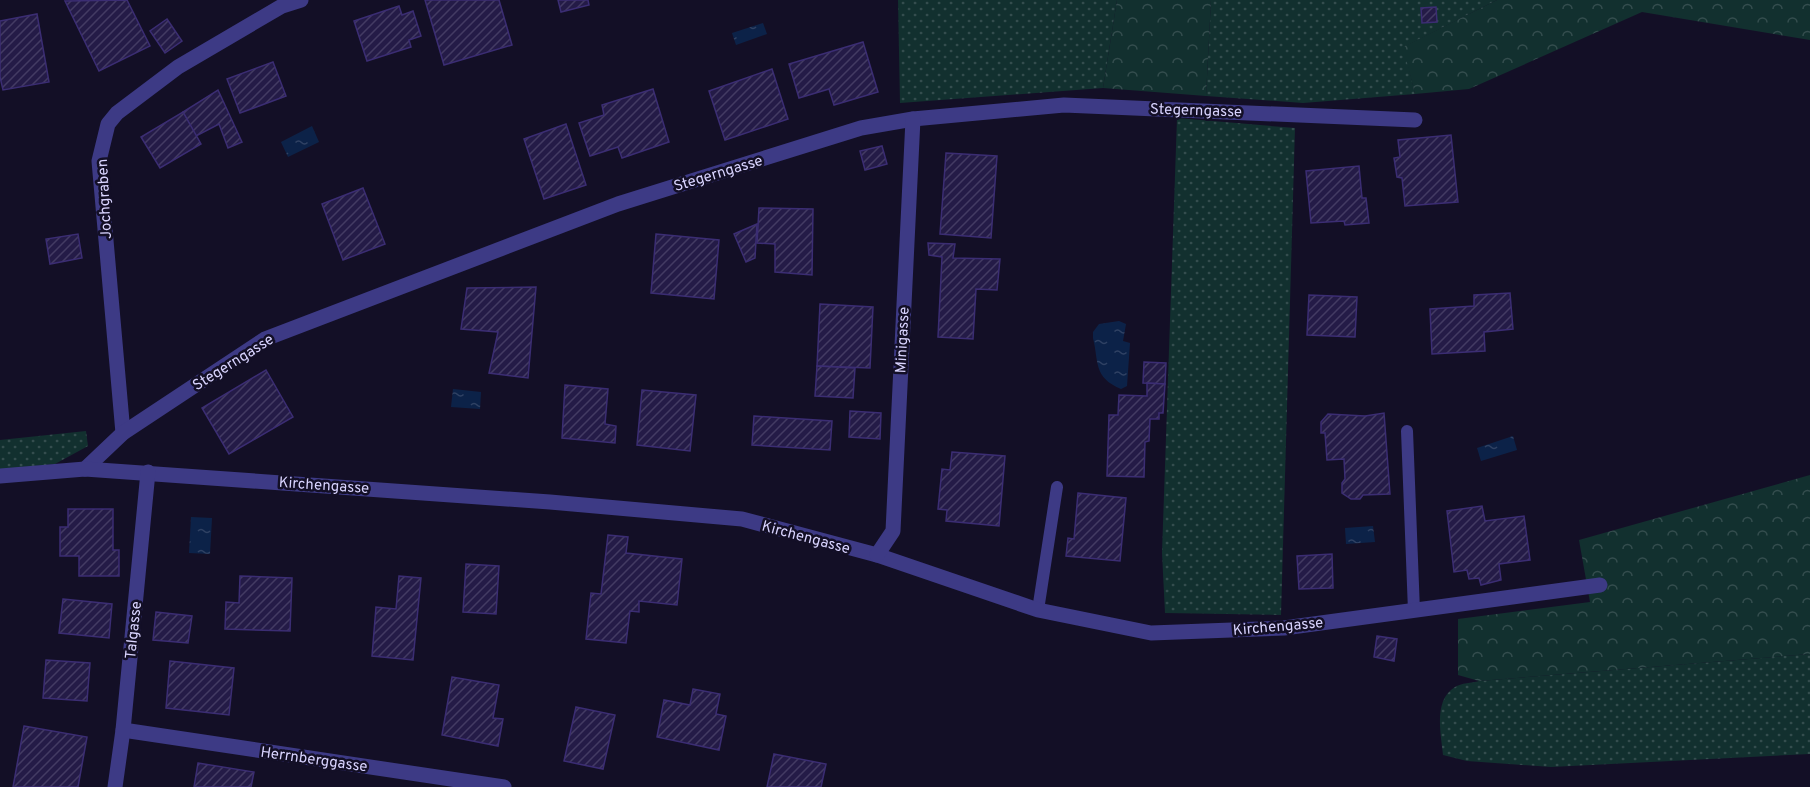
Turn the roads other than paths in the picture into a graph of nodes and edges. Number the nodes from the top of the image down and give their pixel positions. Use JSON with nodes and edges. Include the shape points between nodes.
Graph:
{"nodes":[{"id":1,"x":301,"y":0,"type":"edge"},
{"id":2,"x":913,"y":119,"type":"junction"},
{"id":3,"x":1415,"y":120,"type":"dead end"},
{"id":4,"x":1407,"y":431,"type":"dead end"},
{"id":5,"x":123,"y":433,"type":"junction"},
{"id":6,"x":85,"y":469,"type":"junction"},
{"id":7,"x":148,"y":472,"type":"junction"},
{"id":8,"x":0,"y":476,"type":"edge"},
{"id":9,"x":1058,"y":487,"type":"dead end"},
{"id":10,"x":877,"y":555,"type":"junction"},
{"id":11,"x":1600,"y":585,"type":"dead end"},
{"id":12,"x":1038,"y":610,"type":"junction"},
{"id":13,"x":1414,"y":611,"type":"junction"},
{"id":14,"x":123,"y":730,"type":"junction"},
{"id":15,"x":115,"y":787,"type":"edge"},
{"id":16,"x":504,"y":787,"type":"edge"}],
"edges":[{"from":1,"to":5,"type":"street","name":"Jochgraben","via":[[282,6],[178,67],[124,106],[108,124],[99,161]]},
{"from":2,"to":3,"type":"street","name":"Stegerngasse","via":[[1064,105]]},
{"from":2,"to":5,"type":"street","name":"Stegerngasse","via":[[861,128],[618,204],[265,339]]},
{"from":2,"to":10,"type":"street","name":"Minigasse","via":[[893,531]]},
{"from":4,"to":13,"type":"lane"},
{"from":5,"to":6,"type":"street","name":"Stegerngasse"},
{"from":6,"to":7,"type":"street","name":"Kirchengasse"},
{"from":6,"to":8,"type":"street","name":"Kirchengasse"},
{"from":7,"to":10,"type":"street","name":"Kirchengasse","via":[[742,519]]},
{"from":7,"to":14,"type":"street","name":"Talgasse"},
{"from":9,"to":12,"type":"lane"},
{"from":10,"to":12,"type":"street","name":"Kirchengasse"},
{"from":11,"to":13,"type":"street","name":"Kirchengasse"},
{"from":12,"to":13,"type":"street","name":"Kirchengasse","via":[[1151,633],[1284,628]]},
{"from":14,"to":15,"type":"street","name":"Talgasse"},
{"from":14,"to":16,"type":"street","name":"Herrnberggasse"}]}
